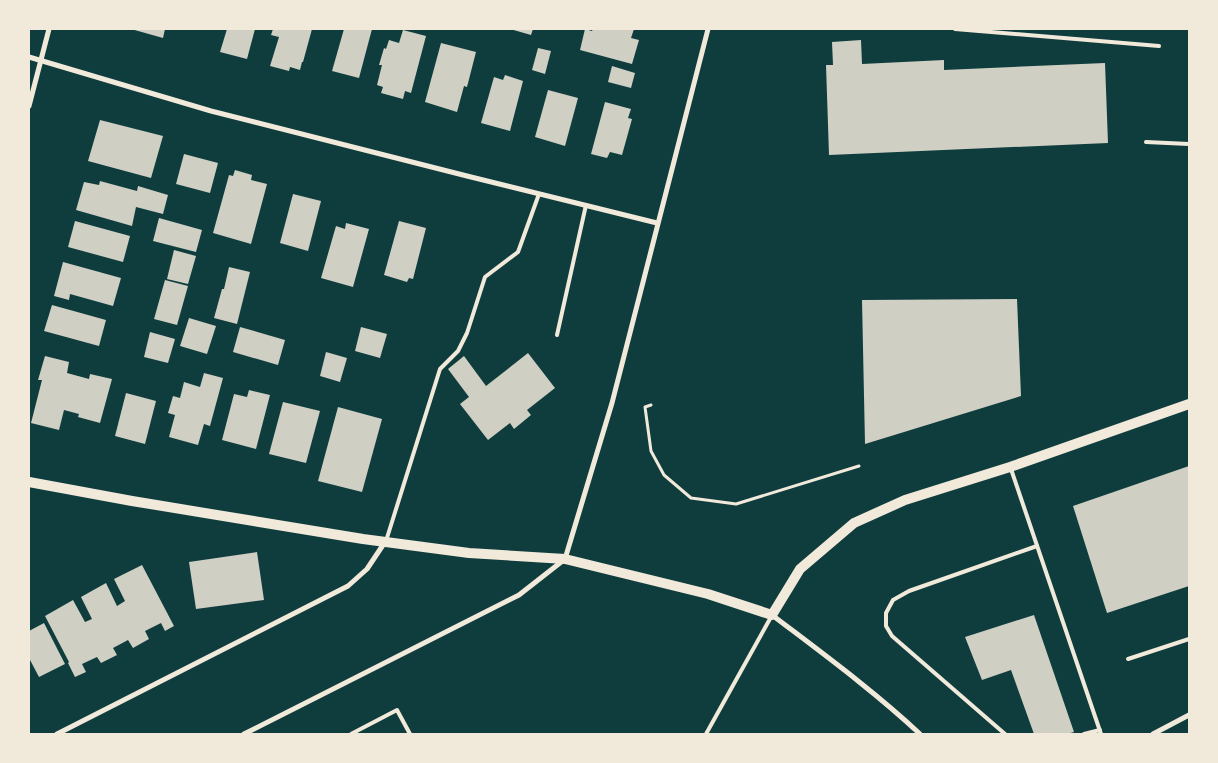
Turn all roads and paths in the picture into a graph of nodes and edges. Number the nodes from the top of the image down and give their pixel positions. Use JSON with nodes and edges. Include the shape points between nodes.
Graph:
{"nodes":[{"id":1,"x":50,"y":29,"type":"edge"},
{"id":2,"x":708,"y":29,"type":"edge"},
{"id":3,"x":954,"y":29,"type":"edge"},
{"id":4,"x":1160,"y":46,"type":"dead end"},
{"id":5,"x":29,"y":57,"type":"edge"},
{"id":6,"x":41,"y":60,"type":"junction"},
{"id":7,"x":29,"y":106,"type":"edge"},
{"id":8,"x":1146,"y":142,"type":"dead end"},
{"id":9,"x":1189,"y":144,"type":"edge"},
{"id":10,"x":539,"y":194,"type":"junction"},
{"id":11,"x":586,"y":205,"type":"junction"},
{"id":12,"x":657,"y":223,"type":"junction"},
{"id":13,"x":557,"y":335,"type":"dead end"},
{"id":14,"x":1189,"y":404,"type":"edge"},
{"id":15,"x":651,"y":405,"type":"dead end"},
{"id":16,"x":859,"y":466,"type":"dead end"},
{"id":17,"x":1010,"y":467,"type":"junction"},
{"id":18,"x":29,"y":482,"type":"edge"},
{"id":19,"x":386,"y":541,"type":"junction"},
{"id":20,"x":1037,"y":546,"type":"junction"},
{"id":21,"x":565,"y":559,"type":"junction"},
{"id":22,"x":772,"y":615,"type":"junction"},
{"id":23,"x":1189,"y":639,"type":"edge"},
{"id":24,"x":1128,"y":659,"type":"dead end"},
{"id":25,"x":1189,"y":715,"type":"edge"},
{"id":26,"x":255,"y":728,"type":"junction"},
{"id":27,"x":1100,"y":732,"type":"edge"},
{"id":28,"x":56,"y":734,"type":"edge"},
{"id":29,"x":244,"y":734,"type":"edge"},
{"id":30,"x":258,"y":734,"type":"edge"},
{"id":31,"x":351,"y":734,"type":"edge"},
{"id":32,"x":410,"y":734,"type":"edge"},
{"id":33,"x":706,"y":734,"type":"edge"},
{"id":34,"x":920,"y":734,"type":"edge"},
{"id":35,"x":1005,"y":734,"type":"edge"},
{"id":36,"x":1084,"y":734,"type":"edge"},
{"id":37,"x":1153,"y":734,"type":"edge"}],
"edges":[{"from":1,"to":6,"type":"street"},
{"from":2,"to":12,"type":"street"},
{"from":3,"to":4,"type":"lane"},
{"from":5,"to":6,"type":"street"},
{"from":6,"to":7,"type":"street"},
{"from":6,"to":10,"type":"street","via":[[211,111]]},
{"from":8,"to":9,"type":"lane"},
{"from":10,"to":11,"type":"street"},
{"from":10,"to":19,"type":"lane","via":[[518,252],[485,277],[467,333],[458,351],[440,370]]},
{"from":11,"to":12,"type":"street"},
{"from":11,"to":13,"type":"lane"},
{"from":12,"to":21,"type":"street","via":[[612,403]]},
{"from":14,"to":17,"type":"main road"},
{"from":15,"to":16,"type":"path","via":[[645,407],[651,451],[664,475],[691,498],[736,504]]},
{"from":17,"to":20,"type":"lane"},
{"from":17,"to":22,"type":"main road","via":[[905,500],[854,524],[800,569]]},
{"from":18,"to":19,"type":"main road","via":[[277,526]]},
{"from":19,"to":21,"type":"main road","via":[[469,552]]},
{"from":19,"to":28,"type":"street","via":[[367,569],[348,586]]},
{"from":20,"to":27,"type":"lane"},
{"from":20,"to":35,"type":"lane","via":[[909,591],[893,600],[886,614],[886,626],[892,636]]},
{"from":21,"to":22,"type":"main road","via":[[708,594]]},
{"from":21,"to":26,"type":"street","via":[[519,595]]},
{"from":22,"to":33,"type":"lane"},
{"from":22,"to":34,"type":"street"},
{"from":23,"to":24,"type":"lane"},
{"from":25,"to":37,"type":"street"},
{"from":26,"to":29,"type":"street"},
{"from":26,"to":30,"type":"lane"},
{"from":27,"to":36,"type":"lane"},
{"from":31,"to":32,"type":"lane","via":[[397,710]]}]}
